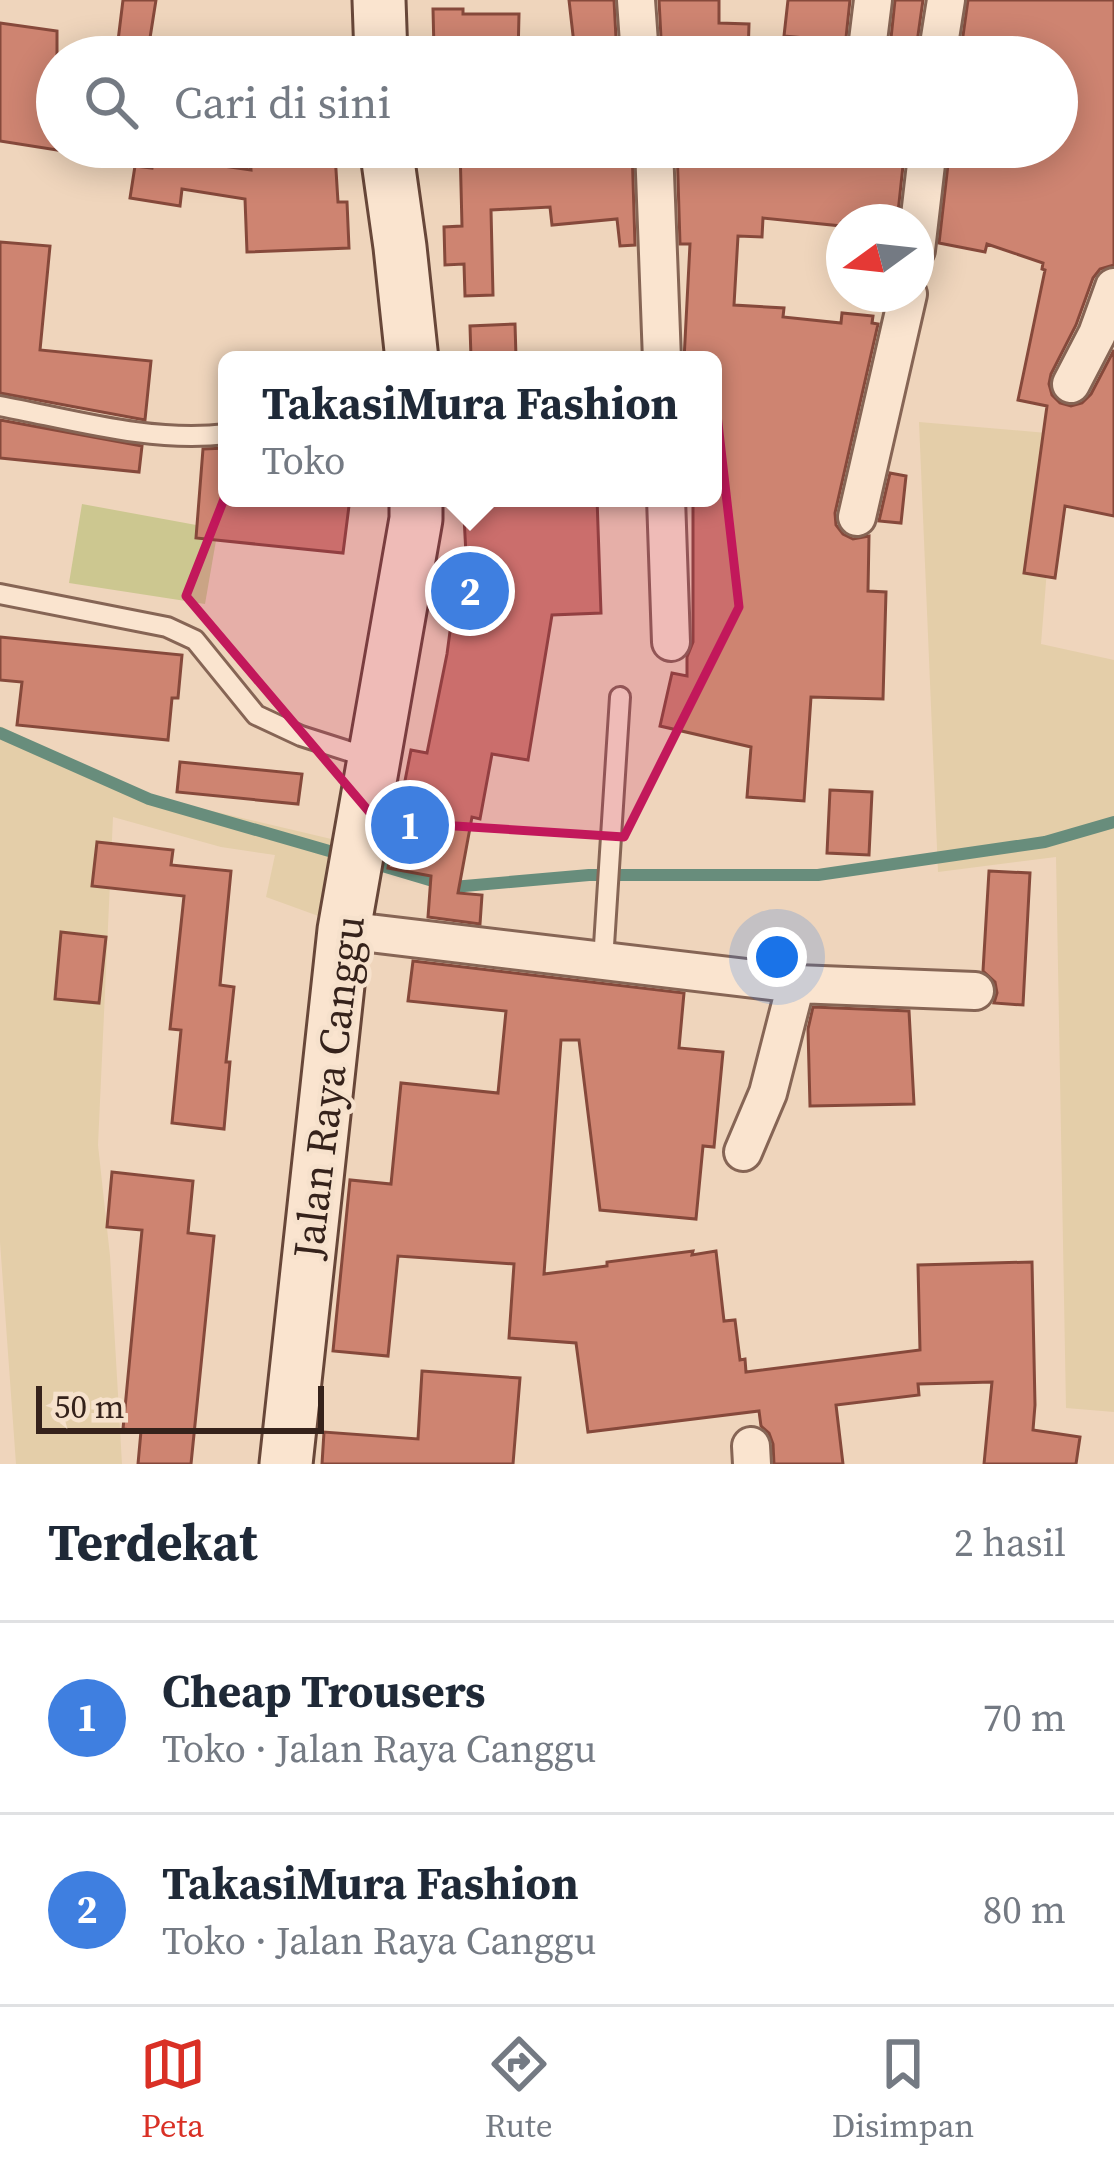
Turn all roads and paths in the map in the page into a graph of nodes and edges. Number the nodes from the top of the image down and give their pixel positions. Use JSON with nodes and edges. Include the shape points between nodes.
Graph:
{"nodes":[{"id":1,"x":379,"y":0,"type":"edge"},
{"id":2,"x":636,"y":0,"type":"edge"},
{"id":3,"x":873,"y":0,"type":"edge"},
{"id":4,"x":946,"y":0,"type":"edge"},
{"id":5,"x":380,"y":36,"type":"edge"},
{"id":6,"x":639,"y":36,"type":"edge"},
{"id":7,"x":869,"y":36,"type":"edge"},
{"id":8,"x":940,"y":36,"type":"edge"},
{"id":9,"x":389,"y":168,"type":"edge"},
{"id":10,"x":655,"y":168,"type":"edge"},
{"id":11,"x":926,"y":168,"type":"edge"},
{"id":12,"x":922,"y":204,"type":"edge"},
{"id":13,"x":1112,"y":292,"type":"edge"},
{"id":14,"x":904,"y":312,"type":"edge"},
{"id":15,"x":411,"y":351,"type":"edge"},
{"id":16,"x":662,"y":351,"type":"edge"},
{"id":17,"x":1071,"y":384,"type":"dead end"},
{"id":18,"x":0,"y":406,"type":"edge"},
{"id":19,"x":218,"y":435,"type":"edge"},
{"id":20,"x":415,"y":507,"type":"edge"},
{"id":21,"x":666,"y":507,"type":"edge"},
{"id":22,"x":857,"y":517,"type":"dead end"},
{"id":23,"x":0,"y":594,"type":"edge"},
{"id":24,"x":671,"y":642,"type":"dead end"},
{"id":25,"x":620,"y":697,"type":"dead end"},
{"id":26,"x":375,"y":759,"type":"junction"},
{"id":27,"x":344,"y":930,"type":"junction"},
{"id":28,"x":603,"y":961,"type":"junction"},
{"id":29,"x":796,"y":984,"type":"junction"},
{"id":30,"x":975,"y":992,"type":"dead end"},
{"id":31,"x":743,"y":1152,"type":"dead end"},
{"id":32,"x":286,"y":1464,"type":"edge"}],
"edges":[{"from":1,"to":5,"type":"main road"},
{"from":2,"to":6,"type":"street"},
{"from":3,"to":7,"type":"street"},
{"from":4,"to":8,"type":"street"},
{"from":9,"to":15,"type":"main road"},
{"from":10,"to":16,"type":"street"},
{"from":11,"to":12,"type":"street"},
{"from":13,"to":17,"type":"street"},
{"from":14,"to":22,"type":"street"},
{"from":18,"to":19,"type":"lane","via":[[160,436]]},
{"from":20,"to":26,"type":"main road","name":"Jalan Raya Canggu"},
{"from":21,"to":24,"type":"street"},
{"from":23,"to":26,"type":"lane","via":[[167,627],[195,640],[256,715]]},
{"from":25,"to":28,"type":"lane"},
{"from":26,"to":27,"type":"main road","name":"Jalan Raya Canggu"},
{"from":27,"to":28,"type":"street"},
{"from":27,"to":32,"type":"main road","name":"Jalan Raya Canggu"},
{"from":28,"to":29,"type":"street"},
{"from":29,"to":30,"type":"street"},
{"from":29,"to":31,"type":"street","via":[[768,1093]]}]}
